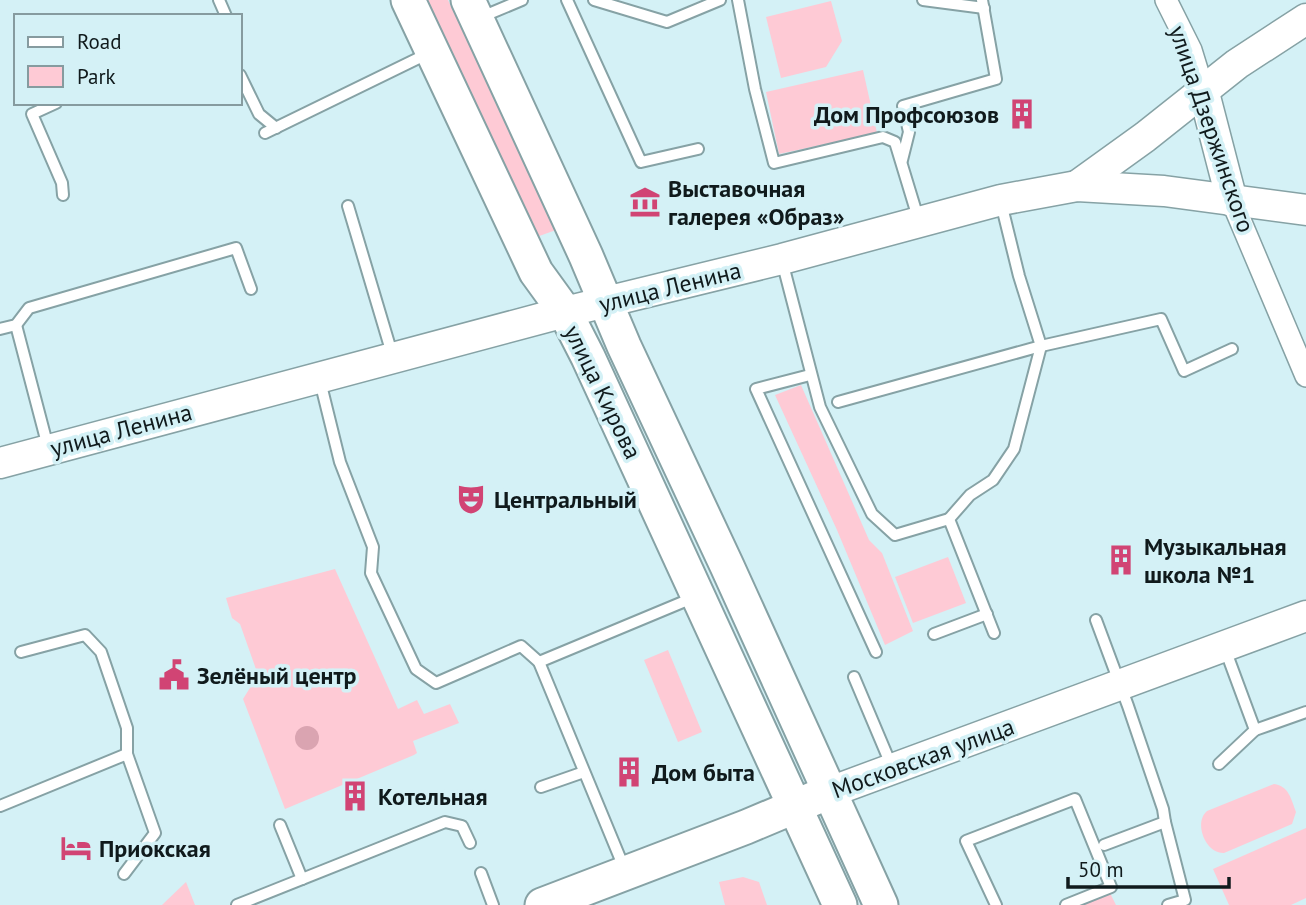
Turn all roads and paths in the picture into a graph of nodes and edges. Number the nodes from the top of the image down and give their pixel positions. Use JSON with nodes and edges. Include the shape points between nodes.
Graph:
{"nodes":[{"id":1,"x":408,"y":0,"type":"edge"},
{"id":2,"x":522,"y":0,"type":"edge"},
{"id":3,"x":567,"y":0,"type":"edge"},
{"id":4,"x":593,"y":0,"type":"edge"},
{"id":5,"x":720,"y":0,"type":"edge"},
{"id":6,"x":738,"y":0,"type":"edge"},
{"id":7,"x":923,"y":0,"type":"edge"},
{"id":8,"x":1166,"y":0,"type":"edge"},
{"id":9,"x":983,"y":4,"type":"edge"},
{"id":10,"x":472,"y":10,"type":"edge"},
{"id":11,"x":1306,"y":19,"type":"edge"},
{"id":12,"x":433,"y":52,"type":"junction"},
{"id":13,"x":242,"y":79,"type":"edge"},
{"id":14,"x":1203,"y":89,"type":"junction"},
{"id":15,"x":52,"y":105,"type":"edge"},
{"id":16,"x":276,"y":128,"type":"junction"},
{"id":17,"x":265,"y":133,"type":"dead end"},
{"id":18,"x":698,"y":149,"type":"dead end"},
{"id":19,"x":901,"y":163,"type":"junction"},
{"id":20,"x":1077,"y":186,"type":"junction"},
{"id":21,"x":62,"y":195,"type":"dead end"},
{"id":22,"x":1001,"y":200,"type":"junction"},
{"id":23,"x":1232,"y":201,"type":"junction"},
{"id":24,"x":348,"y":206,"type":"dead end"},
{"id":25,"x":1306,"y":211,"type":"edge"},
{"id":26,"x":919,"y":222,"type":"junction"},
{"id":27,"x":782,"y":259,"type":"junction"},
{"id":28,"x":251,"y":289,"type":"dead end"},
{"id":29,"x":604,"y":302,"type":"junction"},
{"id":30,"x":565,"y":312,"type":"junction"},
{"id":31,"x":16,"y":325,"type":"junction"},
{"id":32,"x":0,"y":329,"type":"edge"},
{"id":33,"x":1041,"y":346,"type":"junction"},
{"id":34,"x":1232,"y":349,"type":"dead end"},
{"id":35,"x":393,"y":358,"type":"junction"},
{"id":36,"x":810,"y":374,"type":"junction"},
{"id":37,"x":1306,"y":376,"type":"edge"},
{"id":38,"x":319,"y":378,"type":"junction"},
{"id":39,"x":838,"y":402,"type":"dead end"},
{"id":40,"x":49,"y":450,"type":"junction"},
{"id":41,"x":0,"y":463,"type":"edge"},
{"id":42,"x":948,"y":519,"type":"junction"},
{"id":43,"x":698,"y":596,"type":"junction"},
{"id":44,"x":987,"y":614,"type":"junction"},
{"id":45,"x":1306,"y":616,"type":"edge"},
{"id":46,"x":1096,"y":620,"type":"dead end"},
{"id":47,"x":994,"y":633,"type":"dead end"},
{"id":48,"x":933,"y":634,"type":"dead end"},
{"id":49,"x":1225,"y":647,"type":"junction"},
{"id":50,"x":21,"y":652,"type":"dead end"},
{"id":51,"x":876,"y":652,"type":"dead end"},
{"id":52,"x":539,"y":662,"type":"junction"},
{"id":53,"x":855,"y":677,"type":"dead end"},
{"id":54,"x":1121,"y":685,"type":"junction"},
{"id":55,"x":1306,"y":712,"type":"edge"},
{"id":56,"x":1255,"y":730,"type":"junction"},
{"id":57,"x":127,"y":754,"type":"junction"},
{"id":58,"x":1219,"y":764,"type":"dead end"},
{"id":59,"x":892,"y":767,"type":"junction"},
{"id":60,"x":584,"y":772,"type":"junction"},
{"id":61,"x":541,"y":787,"type":"dead end"},
{"id":62,"x":830,"y":792,"type":"junction"},
{"id":63,"x":0,"y":806,"type":"edge"},
{"id":64,"x":795,"y":807,"type":"junction"},
{"id":65,"x":1165,"y":822,"type":"junction"},
{"id":66,"x":280,"y":825,"type":"dead end"},
{"id":67,"x":470,"y":843,"type":"dead end"},
{"id":68,"x":1104,"y":845,"type":"dead end"},
{"id":69,"x":481,"y":873,"type":"dead end"},
{"id":70,"x":626,"y":873,"type":"junction"},
{"id":71,"x":124,"y":874,"type":"dead end"},
{"id":72,"x":302,"y":879,"type":"junction"},
{"id":73,"x":237,"y":905,"type":"edge"},
{"id":74,"x":492,"y":905,"type":"edge"},
{"id":75,"x":542,"y":905,"type":"edge"},
{"id":76,"x":840,"y":905,"type":"edge"},
{"id":77,"x":881,"y":905,"type":"edge"},
{"id":78,"x":996,"y":905,"type":"edge"},
{"id":79,"x":1066,"y":905,"type":"edge"},
{"id":80,"x":1168,"y":905,"type":"edge"}],
"edges":[{"from":1,"to":12,"type":"main road","name":"улица Кирова"},
{"from":2,"to":10,"type":"lane"},
{"from":3,"to":18,"type":"lane","via":[[641,162]]},
{"from":4,"to":5,"type":"lane","via":[[667,22]]},
{"from":6,"to":19,"type":"lane","via":[[774,163],[883,137],[895,142]]},
{"from":7,"to":9,"type":"lane"},
{"from":8,"to":14,"type":"street","name":"улица Дзержинского","via":[[1191,50]]},
{"from":9,"to":19,"type":"lane","via":[[996,79],[903,106],[909,132]]},
{"from":10,"to":29,"type":"main road","name":"улица Кирова"},
{"from":11,"to":14,"type":"main road"},
{"from":12,"to":16,"type":"lane"},
{"from":12,"to":30,"type":"main road","name":"улица Кирова","via":[[536,272]]},
{"from":13,"to":16,"type":"lane","via":[[259,114]]},
{"from":14,"to":20,"type":"main road"},
{"from":14,"to":23,"type":"main road","name":"улица Дзержинского"},
{"from":15,"to":21,"type":"lane","via":[[32,114],[62,183]]},
{"from":16,"to":17,"type":"lane"},
{"from":19,"to":26,"type":"lane"},
{"from":20,"to":22,"type":"main road","name":"улица Ленина"},
{"from":20,"to":23,"type":"main road","name":"улица Ленина"},
{"from":22,"to":26,"type":"main road","name":"улица Ленина"},
{"from":22,"to":33,"type":"lane"},
{"from":23,"to":25,"type":"main road","name":"улица Ленина"},
{"from":23,"to":37,"type":"street","name":"улица Дзержинского"},
{"from":24,"to":35,"type":"lane"},
{"from":26,"to":27,"type":"main road","name":"улица Ленина"},
{"from":27,"to":29,"type":"main road","name":"улица Ленина"},
{"from":27,"to":36,"type":"lane"},
{"from":28,"to":31,"type":"lane","via":[[236,248],[29,308]]},
{"from":29,"to":30,"type":"main road","name":"улица Ленина"},
{"from":29,"to":62,"type":"main road","name":"улица Кирова"},
{"from":30,"to":35,"type":"main road","name":"улица Ленина"},
{"from":30,"to":43,"type":"main road","name":"улица Кирова"},
{"from":31,"to":32,"type":"lane"},
{"from":31,"to":40,"type":"lane"},
{"from":33,"to":34,"type":"lane","via":[[1161,319],[1184,371]]},
{"from":33,"to":39,"type":"lane"},
{"from":33,"to":42,"type":"lane","via":[[1014,449],[993,480],[970,495]]},
{"from":35,"to":38,"type":"main road","name":"улица Ленина"},
{"from":36,"to":42,"type":"lane","via":[[820,408],[872,514],[895,536]]},
{"from":36,"to":51,"type":"lane","via":[[756,389]]},
{"from":38,"to":40,"type":"main road","name":"улица Ленина"},
{"from":38,"to":52,"type":"lane","via":[[340,462],[373,547],[372,573],[416,669],[436,683],[521,646]]},
{"from":40,"to":41,"type":"main road","name":"улица Ленина"},
{"from":42,"to":44,"type":"lane"},
{"from":43,"to":52,"type":"lane"},
{"from":43,"to":64,"type":"main road","name":"улица Кирова"},
{"from":44,"to":47,"type":"lane"},
{"from":44,"to":48,"type":"lane"},
{"from":45,"to":49,"type":"main road","name":"Московская улица"},
{"from":46,"to":54,"type":"lane"},
{"from":49,"to":54,"type":"main road","name":"Московская улица"},
{"from":49,"to":56,"type":"lane"},
{"from":50,"to":57,"type":"lane","via":[[85,635],[101,652],[127,728]]},
{"from":52,"to":60,"type":"lane"},
{"from":53,"to":59,"type":"lane"},
{"from":54,"to":59,"type":"main road","name":"Московская улица"},
{"from":54,"to":65,"type":"lane"},
{"from":55,"to":56,"type":"lane"},
{"from":56,"to":58,"type":"lane"},
{"from":57,"to":63,"type":"lane"},
{"from":57,"to":71,"type":"lane","via":[[155,833]]},
{"from":59,"to":62,"type":"main road","name":"Московская улица"},
{"from":60,"to":61,"type":"lane"},
{"from":60,"to":70,"type":"lane"},
{"from":62,"to":64,"type":"main road","name":"Московская улица"},
{"from":62,"to":77,"type":"main road","name":"улица Кирова"},
{"from":64,"to":70,"type":"main road","name":"Московская улица"},
{"from":64,"to":76,"type":"main road","name":"улица Кирова"},
{"from":65,"to":68,"type":"lane"},
{"from":65,"to":80,"type":"lane","via":[[1185,900]]},
{"from":66,"to":72,"type":"lane"},
{"from":67,"to":72,"type":"lane","via":[[462,826],[445,822]]},
{"from":69,"to":74,"type":"lane"},
{"from":70,"to":75,"type":"main road","name":"Московская улица"},
{"from":72,"to":73,"type":"lane"},
{"from":78,"to":79,"type":"lane","via":[[967,841],[1075,799],[1111,887]]}]}
